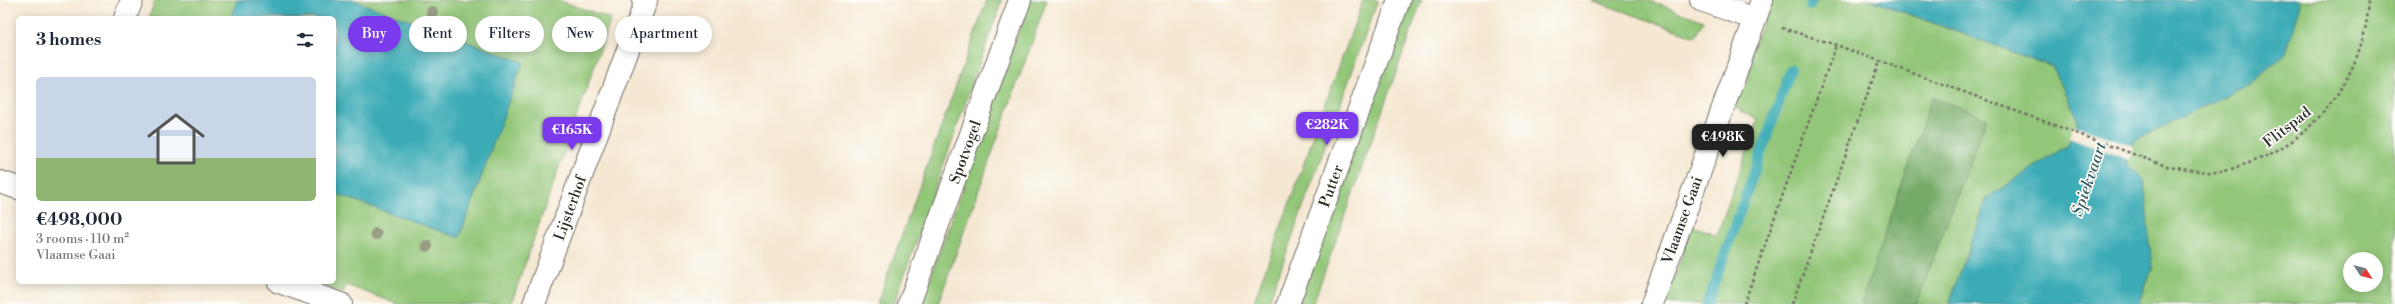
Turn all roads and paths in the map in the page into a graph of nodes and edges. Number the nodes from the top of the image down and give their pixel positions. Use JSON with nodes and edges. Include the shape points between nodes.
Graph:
{"nodes":[{"id":1,"x":132,"y":0,"type":"edge"},
{"id":2,"x":643,"y":0,"type":"edge"},
{"id":3,"x":1020,"y":0,"type":"edge"},
{"id":4,"x":1399,"y":0,"type":"edge"},
{"id":5,"x":1701,"y":0,"type":"edge"},
{"id":6,"x":2369,"y":0,"type":"edge"},
{"id":7,"x":1758,"y":10,"type":"edge"},
{"id":8,"x":126,"y":16,"type":"edge"},
{"id":9,"x":1836,"y":45,"type":"junction"},
{"id":10,"x":1879,"y":62,"type":"junction"},
{"id":11,"x":0,"y":182,"type":"edge"},
{"id":12,"x":16,"y":187,"type":"edge"},
{"id":13,"x":285,"y":284,"type":"edge"},
{"id":14,"x":341,"y":304,"type":"edge"},
{"id":15,"x":534,"y":304,"type":"edge"},
{"id":16,"x":909,"y":304,"type":"edge"},
{"id":17,"x":1288,"y":304,"type":"edge"},
{"id":18,"x":1652,"y":304,"type":"edge"},
{"id":19,"x":1744,"y":304,"type":"edge"},
{"id":20,"x":1792,"y":304,"type":"edge"}],
"edges":[{"from":1,"to":8,"type":"street"},
{"from":2,"to":15,"type":"street","name":"Lijsterhof","via":[[646,1]]},
{"from":3,"to":16,"type":"street","name":"Spotvogel"},
{"from":4,"to":17,"type":"street","name":"Putter"},
{"from":5,"to":7,"type":"street"},
{"from":6,"to":10,"type":"path","name":"Flitspad","via":[[2368,22],[2360,54],[2342,90],[2317,120],[2268,157],[2218,173],[2166,166]]},
{"from":7,"to":9,"type":"path","name":"Flitspad"},
{"from":7,"to":18,"type":"street","name":"Vlaamse Gaai"},
{"from":9,"to":10,"type":"path","name":"Flitspad"},
{"from":9,"to":19,"type":"path"},
{"from":10,"to":20,"type":"path"},
{"from":11,"to":12,"type":"street"},
{"from":13,"to":14,"type":"street"}]}
